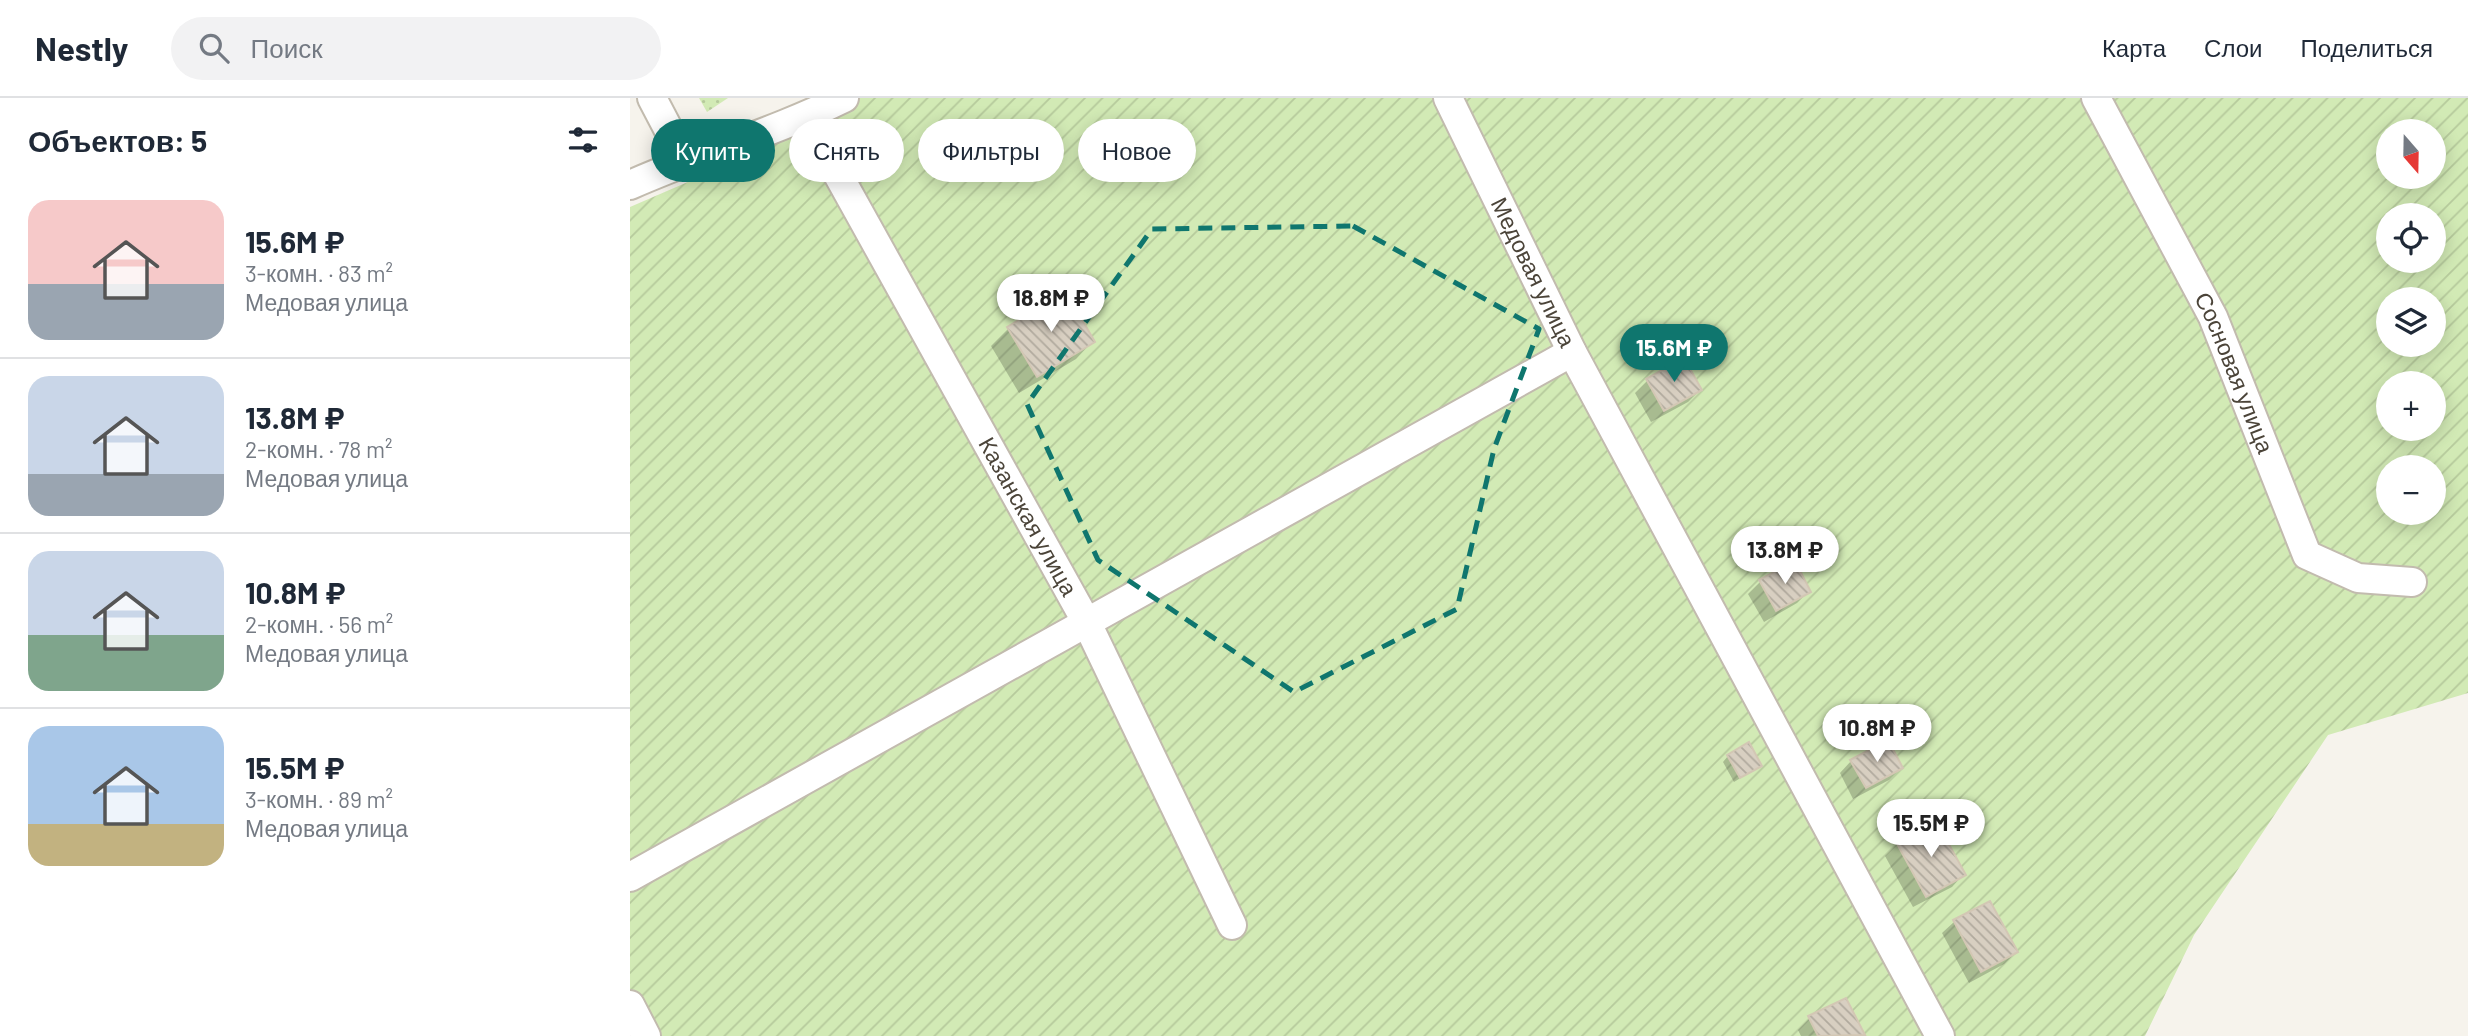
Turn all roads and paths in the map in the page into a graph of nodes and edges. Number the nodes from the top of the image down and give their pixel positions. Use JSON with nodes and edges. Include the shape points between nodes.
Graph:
{"nodes":[{"id":1,"x":652,"y":98,"type":"edge"},
{"id":2,"x":844,"y":98,"type":"edge"},
{"id":3,"x":1448,"y":98,"type":"edge"},
{"id":4,"x":2096,"y":98,"type":"edge"},
{"id":5,"x":806,"y":117,"type":"junction"},
{"id":6,"x":663,"y":119,"type":"edge"},
{"id":7,"x":775,"y":128,"type":"edge"},
{"id":8,"x":651,"y":176,"type":"edge"},
{"id":9,"x":630,"y":186,"type":"edge"},
{"id":10,"x":1572,"y":352,"type":"junction"},
{"id":11,"x":2412,"y":582,"type":"dead end"},
{"id":12,"x":1087,"y":623,"type":"junction"},
{"id":13,"x":630,"y":877,"type":"edge"},
{"id":14,"x":1232,"y":925,"type":"dead end"},
{"id":15,"x":630,"y":1005,"type":"edge"},
{"id":16,"x":646,"y":1036,"type":"edge"},
{"id":17,"x":1940,"y":1036,"type":"edge"}],
"edges":[{"from":1,"to":6,"type":"street"},
{"from":2,"to":5,"type":"street"},
{"from":3,"to":10,"type":"street","name":"Медовая улица"},
{"from":4,"to":11,"type":"street","name":"Сосновая улица","via":[[2213,317],[2307,555],[2358,578]]},
{"from":5,"to":7,"type":"street"},
{"from":5,"to":12,"type":"street","name":"Казанская улица"},
{"from":8,"to":9,"type":"street"},
{"from":10,"to":12,"type":"street"},
{"from":10,"to":17,"type":"street","name":"Медовая улица"},
{"from":12,"to":13,"type":"street"},
{"from":12,"to":14,"type":"street","name":"Казанская улица"},
{"from":15,"to":16,"type":"street"}]}
